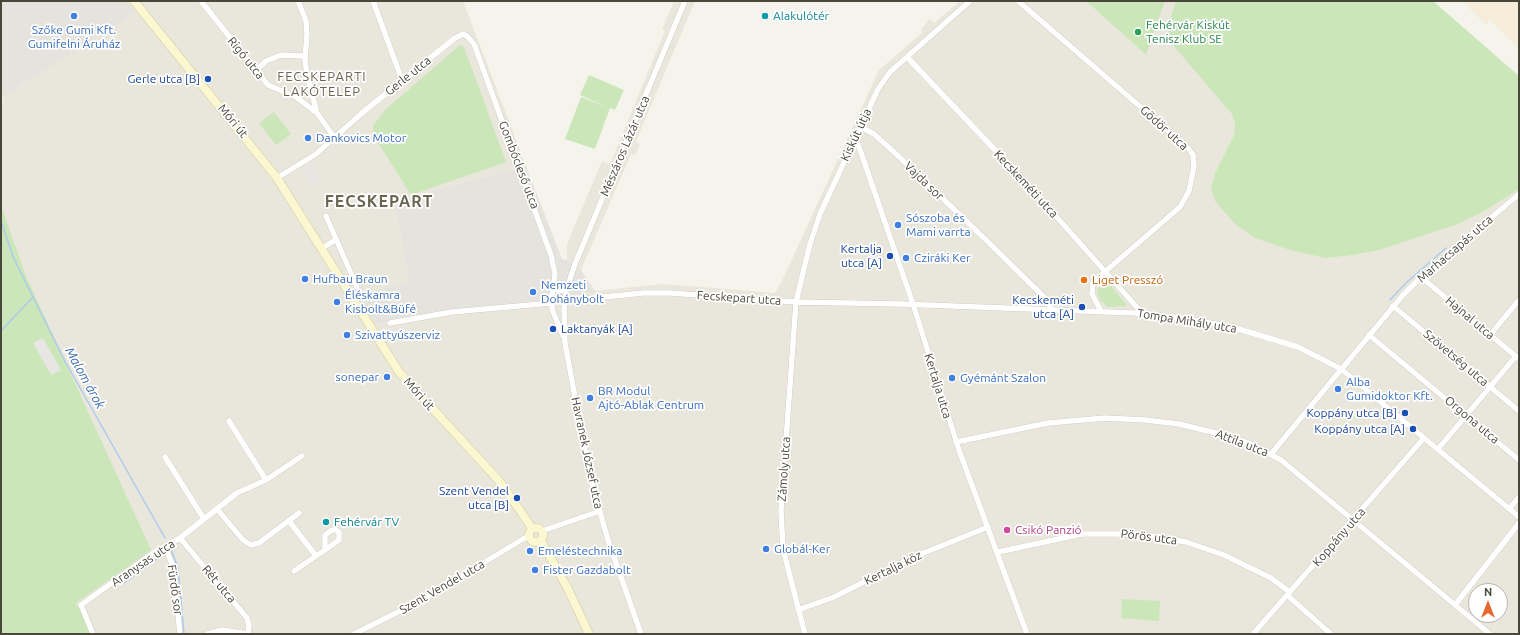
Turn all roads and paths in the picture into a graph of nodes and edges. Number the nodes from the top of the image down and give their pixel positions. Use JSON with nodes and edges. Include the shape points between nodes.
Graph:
{"nodes":[{"id":1,"x":134,"y":1,"type":"edge"},
{"id":2,"x":201,"y":1,"type":"edge"},
{"id":3,"x":298,"y":1,"type":"edge"},
{"id":4,"x":373,"y":1,"type":"edge"},
{"id":5,"x":685,"y":1,"type":"edge"},
{"id":6,"x":970,"y":1,"type":"edge"},
{"id":7,"x":1018,"y":1,"type":"edge"},
{"id":8,"x":463,"y":34,"type":"joint"},
{"id":9,"x":305,"y":56,"type":"junction"},
{"id":10,"x":907,"y":57,"type":"junction"},
{"id":11,"x":256,"y":71,"type":"junction"},
{"id":12,"x":402,"y":80,"type":"junction"},
{"id":13,"x":318,"y":113,"type":"junction"},
{"id":14,"x":859,"y":126,"type":"junction"},
{"id":15,"x":856,"y":135,"type":"junction"},
{"id":16,"x":334,"y":137,"type":"junction"},
{"id":17,"x":277,"y":178,"type":"junction"},
{"id":18,"x":1519,"y":194,"type":"edge"},
{"id":19,"x":326,"y":216,"type":"dead end"},
{"id":20,"x":335,"y":240,"type":"junction"},
{"id":21,"x":321,"y":249,"type":"junction"},
{"id":22,"x":1105,"y":271,"type":"junction"},
{"id":23,"x":1421,"y":277,"type":"junction"},
{"id":24,"x":357,"y":287,"type":"dead end"},
{"id":25,"x":553,"y":289,"type":"junction"},
{"id":26,"x":566,"y":291,"type":"junction"},
{"id":27,"x":1519,"y":300,"type":"edge"},
{"id":28,"x":565,"y":301,"type":"junction"},
{"id":29,"x":796,"y":302,"type":"junction"},
{"id":30,"x":913,"y":304,"type":"junction"},
{"id":31,"x":552,"y":306,"type":"junction"},
{"id":32,"x":1393,"y":306,"type":"junction"},
{"id":33,"x":564,"y":309,"type":"junction"},
{"id":34,"x":1052,"y":310,"type":"junction"},
{"id":35,"x":1101,"y":311,"type":"junction"},
{"id":36,"x":1142,"y":313,"type":"junction"},
{"id":37,"x":390,"y":323,"type":"dead end"},
{"id":38,"x":1369,"y":335,"type":"junction"},
{"id":39,"x":1490,"y":335,"type":"junction"},
{"id":40,"x":564,"y":338,"type":"junction"},
{"id":41,"x":1518,"y":358,"type":"edge"},
{"id":42,"x":1341,"y":369,"type":"junction"},
{"id":43,"x":1490,"y":387,"type":"junction"},
{"id":44,"x":1519,"y":411,"type":"edge"},
{"id":45,"x":1466,"y":416,"type":"junction"},
{"id":46,"x":228,"y":421,"type":"dead end"},
{"id":47,"x":1424,"y":438,"type":"junction"},
{"id":48,"x":956,"y":442,"type":"junction"},
{"id":49,"x":1438,"y":449,"type":"junction"},
{"id":50,"x":1271,"y":454,"type":"junction"},
{"id":51,"x":302,"y":456,"type":"dead end"},
{"id":52,"x":166,"y":457,"type":"dead end"},
{"id":53,"x":1519,"y":460,"type":"edge"},
{"id":54,"x":266,"y":480,"type":"junction"},
{"id":55,"x":1519,"y":497,"type":"edge"},
{"id":56,"x":217,"y":509,"type":"junction"},
{"id":57,"x":1509,"y":509,"type":"junction"},
{"id":58,"x":600,"y":512,"type":"junction"},
{"id":59,"x":299,"y":514,"type":"dead end"},
{"id":60,"x":1519,"y":517,"type":"edge"},
{"id":61,"x":204,"y":519,"type":"junction"},
{"id":62,"x":289,"y":521,"type":"junction"},
{"id":63,"x":1354,"y":521,"type":"junction"},
{"id":64,"x":1519,"y":523,"type":"edge"},
{"id":65,"x":988,"y":527,"type":"junction"},
{"id":66,"x":532,"y":528,"type":"junction"},
{"id":67,"x":542,"y":531,"type":"junction"},
{"id":68,"x":528,"y":536,"type":"junction"},
{"id":69,"x":180,"y":538,"type":"junction"},
{"id":70,"x":541,"y":541,"type":"junction"},
{"id":71,"x":165,"y":547,"type":"junction"},
{"id":72,"x":325,"y":550,"type":"dead end"},
{"id":73,"x":998,"y":552,"type":"junction"},
{"id":74,"x":316,"y":556,"type":"junction"},
{"id":75,"x":294,"y":571,"type":"dead end"},
{"id":76,"x":1288,"y":594,"type":"junction"},
{"id":77,"x":1455,"y":605,"type":"junction"},
{"id":78,"x":798,"y":610,"type":"junction"},
{"id":79,"x":93,"y":634,"type":"edge"},
{"id":80,"x":180,"y":634,"type":"edge"},
{"id":81,"x":207,"y":634,"type":"edge"},
{"id":82,"x":248,"y":634,"type":"edge"},
{"id":83,"x":354,"y":634,"type":"edge"},
{"id":84,"x":589,"y":634,"type":"edge"},
{"id":85,"x":640,"y":634,"type":"edge"},
{"id":86,"x":805,"y":634,"type":"edge"},
{"id":87,"x":1027,"y":634,"type":"edge"},
{"id":88,"x":1253,"y":634,"type":"edge"},
{"id":89,"x":1331,"y":634,"type":"edge"},
{"id":90,"x":1490,"y":634,"type":"edge"}],
"edges":[{"from":1,"to":17,"type":"main road","name":"Móri út"},
{"from":2,"to":11,"type":"street","name":"Rigó utca"},
{"from":3,"to":9,"type":"street","via":[[307,27]]},
{"from":4,"to":12,"type":"street"},
{"from":5,"to":26,"type":"street","name":"Mészáros Lázár utca"},
{"from":6,"to":10,"type":"street","name":"Kiskút útja"},
{"from":7,"to":22,"type":"street","name":"Gödör utca","via":[[1193,155],[1194,166],[1189,191],[1180,207]]},
{"from":8,"to":12,"type":"street","name":"Gerle utca"},
{"from":8,"to":25,"type":"street","name":"Gombócleső utca","via":[[474,44],[542,228],[554,265]]},
{"from":9,"to":11,"type":"street","via":[[281,55],[266,61]]},
{"from":9,"to":13,"type":"street","via":[[308,79]]},
{"from":10,"to":14,"type":"street","name":"Kiskút útja","via":[[884,80]]},
{"from":10,"to":22,"type":"street","name":"Kecskeméti utca"},
{"from":11,"to":13,"type":"street","name":"Rigó utca","via":[[272,88],[296,97]]},
{"from":12,"to":16,"type":"street","name":"Gerle utca"},
{"from":13,"to":16,"type":"street","name":"Rigó utca"},
{"from":14,"to":15,"type":"street","name":"Kiskút útja"},
{"from":14,"to":34,"type":"street","name":"Vajda sor","via":[[874,134],[911,168],[1043,296]]},
{"from":15,"to":29,"type":"street","name":"Kiskút útja","via":[[813,233]]},
{"from":15,"to":30,"type":"street","name":"Kertalja utca"},
{"from":16,"to":17,"type":"street","name":"Gerle utca","via":[[316,154]]},
{"from":17,"to":21,"type":"main road","name":"Móri út"},
{"from":18,"to":23,"type":"street","name":"Marhacsapás utca"},
{"from":19,"to":20,"type":"street"},
{"from":20,"to":21,"type":"street"},
{"from":20,"to":24,"type":"street"},
{"from":21,"to":66,"type":"main road","name":"Móri út","via":[[399,372],[501,483]]},
{"from":22,"to":35,"type":"street","via":[[1093,282],[1091,290],[1093,299]]},
{"from":22,"to":36,"type":"street","name":"Kecskeméti utca"},
{"from":23,"to":32,"type":"street","name":"Marhacsapás utca"},
{"from":23,"to":39,"type":"street","name":"Hajnal utca"},
{"from":25,"to":26,"type":"street"},
{"from":25,"to":31,"type":"street","name":"Gombócleső utca"},
{"from":26,"to":28,"type":"street","name":"Havranek József utca"},
{"from":27,"to":39,"type":"street"},
{"from":28,"to":29,"type":"street","name":"Fecskepart utca","via":[[658,292]]},
{"from":28,"to":33,"type":"street","name":"Havranek József utca"},
{"from":29,"to":30,"type":"street","name":"Fecskepart utca"},
{"from":29,"to":78,"type":"street","name":"Zámoly utca","via":[[781,521],[783,549]]},
{"from":30,"to":34,"type":"street","name":"Tompa Mihály utca"},
{"from":30,"to":48,"type":"street","name":"Kertalja utca"},
{"from":31,"to":33,"type":"street"},
{"from":31,"to":37,"type":"street","via":[[452,312]]},
{"from":31,"to":40,"type":"street"},
{"from":32,"to":38,"type":"street","name":"Marhacsapás utca"},
{"from":32,"to":43,"type":"street","name":"Szövetség utca"},
{"from":33,"to":40,"type":"street","name":"Havranek József utca"},
{"from":34,"to":35,"type":"street","name":"Tompa Mihály utca"},
{"from":35,"to":36,"type":"street","name":"Tompa Mihály utca"},
{"from":36,"to":42,"type":"street","name":"Tompa Mihály utca","via":[[1201,320],[1255,333],[1298,347]]},
{"from":38,"to":42,"type":"street","name":"Marhacsapás utca"},
{"from":38,"to":45,"type":"street","name":"Orgona utca"},
{"from":39,"to":41,"type":"street","name":"Hajnal utca"},
{"from":40,"to":58,"type":"street","name":"Havranek József utca","via":[[589,473]]},
{"from":41,"to":43,"type":"street"},
{"from":42,"to":47,"type":"street","name":"Tompa Mihály utca"},
{"from":42,"to":50,"type":"street","name":"Marhacsapás utca"},
{"from":43,"to":44,"type":"street","name":"Szövetség utca"},
{"from":43,"to":45,"type":"street"},
{"from":45,"to":49,"type":"street"},
{"from":45,"to":53,"type":"street","name":"Orgona utca"},
{"from":46,"to":54,"type":"street"},
{"from":47,"to":49,"type":"street","name":"Tompa Mihály utca"},
{"from":47,"to":63,"type":"street","name":"Koppány utca"},
{"from":48,"to":50,"type":"street","name":"Attila utca","via":[[1048,423],[1092,418],[1127,418],[1210,431],[1249,443]]},
{"from":48,"to":65,"type":"street","name":"Kertalja utca"},
{"from":49,"to":57,"type":"street","name":"Tompa Mihály utca"},
{"from":50,"to":63,"type":"street","name":"Attila utca"},
{"from":51,"to":54,"type":"street","name":"Aranysas utca"},
{"from":52,"to":61,"type":"street"},
{"from":54,"to":56,"type":"street","name":"Aranysas utca","via":[[237,493]]},
{"from":55,"to":57,"type":"street"},
{"from":56,"to":61,"type":"street","name":"Aranysas utca"},
{"from":56,"to":62,"type":"street","via":[[243,540],[251,545],[259,543]]},
{"from":57,"to":60,"type":"street","name":"Tompa Mihály utca"},
{"from":58,"to":67,"type":"street"},
{"from":58,"to":85,"type":"street","name":"Havranek József utca"},
{"from":59,"to":62,"type":"street"},
{"from":61,"to":69,"type":"street","name":"Aranysas utca"},
{"from":62,"to":74,"type":"street"},
{"from":63,"to":76,"type":"street","name":"Koppány utca"},
{"from":63,"to":77,"type":"street","name":"Attila utca"},
{"from":64,"to":77,"type":"street"},
{"from":65,"to":73,"type":"street","name":"Kertalja utca"},
{"from":65,"to":78,"type":"street","name":"Kertalja köz","via":[[909,559],[834,597]]},
{"from":66,"to":67,"type":"main road","via":[[539,528]]},
{"from":66,"to":68,"type":"main road"},
{"from":67,"to":70,"type":"main road"},
{"from":68,"to":70,"type":"main road","via":[[532,541]]},
{"from":68,"to":83,"type":"street","name":"Szent Vendel utca","via":[[420,601]]},
{"from":69,"to":71,"type":"street","name":"Aranysas utca"},
{"from":69,"to":82,"type":"street","name":"Rét utca","via":[[247,618]]},
{"from":70,"to":84,"type":"main road","via":[[567,587]]},
{"from":71,"to":79,"type":"street","name":"Aranysas utca","via":[[81,605]]},
{"from":71,"to":80,"type":"street","name":"Fürdő sor","via":[[174,570]]},
{"from":72,"to":74,"type":"street"},
{"from":73,"to":76,"type":"street","name":"Pörös utca","via":[[1082,534],[1152,536],[1186,542],[1224,555],[1265,575]]},
{"from":73,"to":87,"type":"street","name":"Kertalja utca"},
{"from":74,"to":75,"type":"street"},
{"from":76,"to":88,"type":"street","name":"Koppány utca"},
{"from":76,"to":89,"type":"street","name":"Pörös utca"},
{"from":77,"to":90,"type":"street","name":"Attila utca"},
{"from":78,"to":86,"type":"street","name":"Zámoly utca"},
{"from":81,"to":82,"type":"street","via":[[222,630]]}]}
